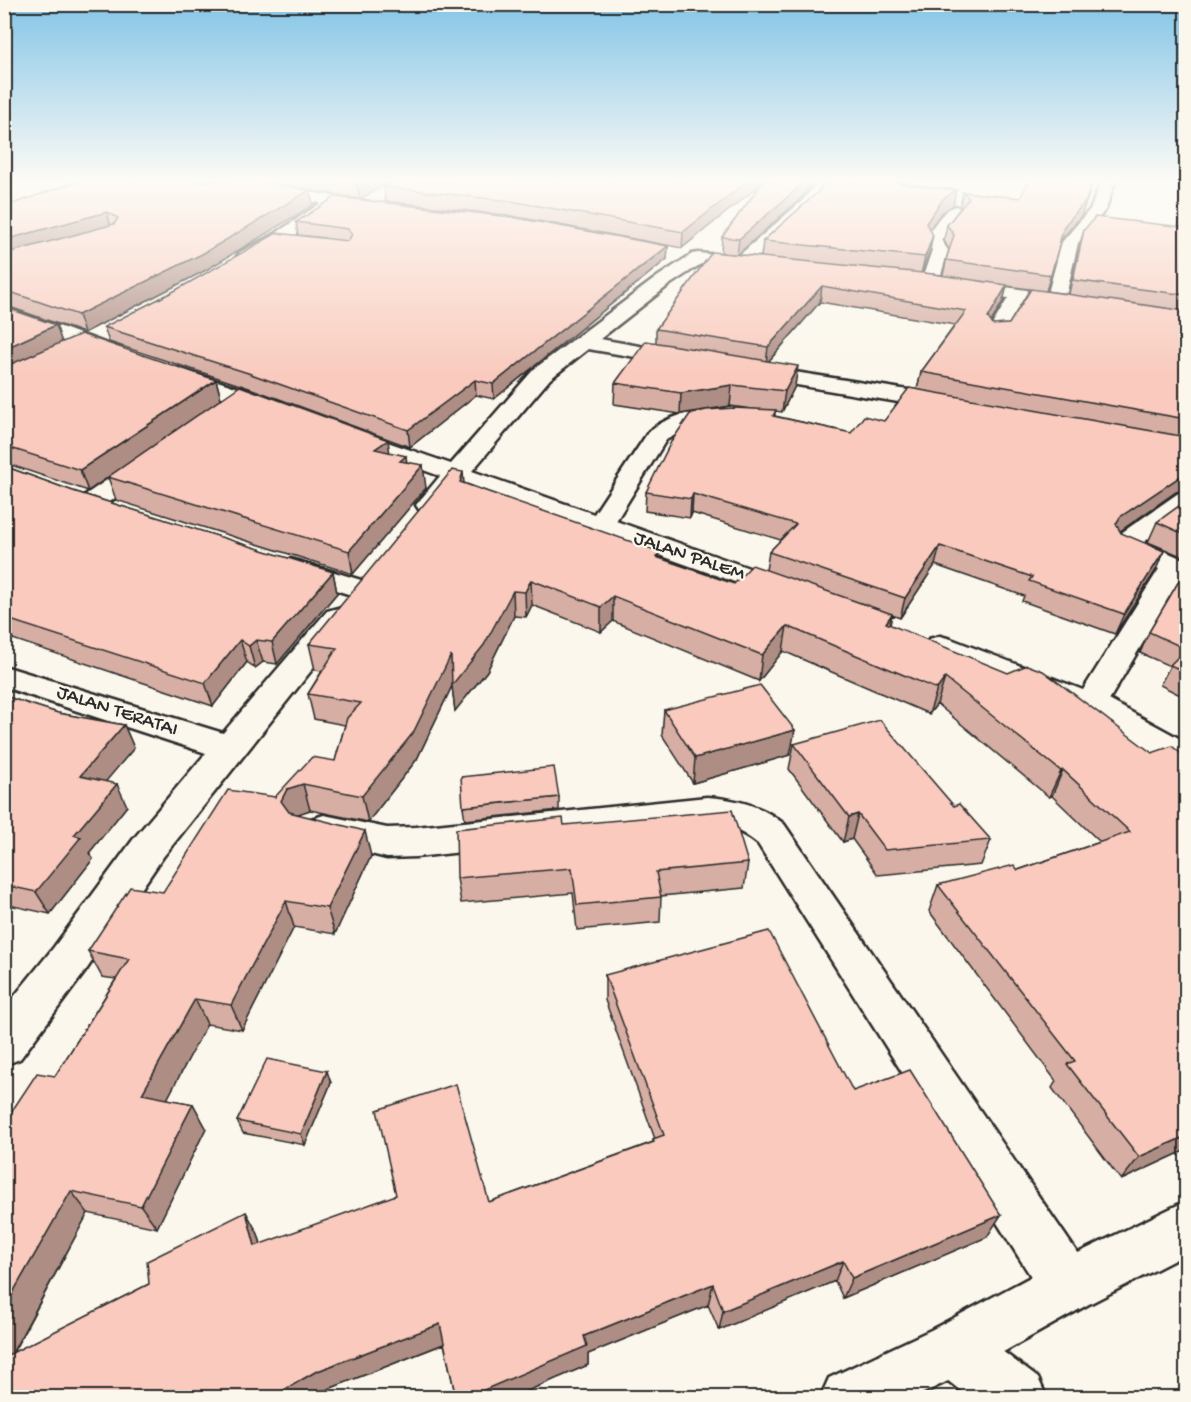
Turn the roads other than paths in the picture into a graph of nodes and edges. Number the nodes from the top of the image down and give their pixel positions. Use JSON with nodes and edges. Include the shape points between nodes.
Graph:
{"nodes":[{"id":1,"x":265,"y":246,"type":"edge"},
{"id":2,"x":760,"y":246,"type":"edge"},
{"id":3,"x":938,"y":246,"type":"edge"},
{"id":4,"x":1069,"y":246,"type":"edge"},
{"id":5,"x":741,"y":263,"type":"junction"},
{"id":6,"x":228,"y":266,"type":"edge"},
{"id":7,"x":776,"y":267,"type":"edge"},
{"id":8,"x":1019,"y":295,"type":"junction"},
{"id":9,"x":1056,"y":300,"type":"junction"},
{"id":10,"x":1099,"y":306,"type":"edge"},
{"id":11,"x":4,"y":312,"type":"edge"},
{"id":12,"x":106,"y":332,"type":"edge"},
{"id":13,"x":996,"y":335,"type":"edge"},
{"id":14,"x":584,"y":342,"type":"junction"},
{"id":15,"x":86,"y":343,"type":"junction"},
{"id":16,"x":57,"y":357,"type":"edge"},
{"id":17,"x":699,"y":362,"type":"edge"},
{"id":18,"x":733,"y":368,"type":"edge"},
{"id":19,"x":963,"y":406,"type":"edge"},
{"id":20,"x":298,"y":417,"type":"edge"},
{"id":21,"x":753,"y":419,"type":"edge"},
{"id":22,"x":332,"y":429,"type":"edge"},
{"id":23,"x":167,"y":450,"type":"edge"},
{"id":24,"x":454,"y":474,"type":"junction"},
{"id":25,"x":1186,"y":499,"type":"edge"},
{"id":26,"x":123,"y":514,"type":"edge"},
{"id":27,"x":600,"y":525,"type":"junction"},
{"id":28,"x":411,"y":527,"type":"edge"},
{"id":29,"x":264,"y":559,"type":"edge"},
{"id":30,"x":809,"y":599,"type":"edge"},
{"id":31,"x":918,"y":638,"type":"edge"},
{"id":32,"x":4,"y":676,"type":"edge"},
{"id":33,"x":1090,"y":705,"type":"junction"},
{"id":34,"x":230,"y":748,"type":"junction"},
{"id":35,"x":1186,"y":758,"type":"edge"},
{"id":36,"x":310,"y":826,"type":"edge"},
{"id":37,"x":7,"y":1038,"type":"edge"},
{"id":38,"x":1186,"y":1227,"type":"edge"},
{"id":39,"x":1068,"y":1286,"type":"junction"},
{"id":40,"x":953,"y":1349,"type":"junction"},
{"id":41,"x":849,"y":1398,"type":"edge"},
{"id":42,"x":1018,"y":1398,"type":"edge"}],
"edges":[{"from":1,"to":6,"type":"street"},
{"from":2,"to":5,"type":"street"},
{"from":3,"to":8,"type":"street","via":[[940,249],[918,280]]},
{"from":4,"to":9,"type":"street"},
{"from":5,"to":7,"type":"street"},
{"from":5,"to":14,"type":"street","via":[[686,256],[663,281]]},
{"from":8,"to":9,"type":"street"},
{"from":8,"to":13,"type":"street"},
{"from":9,"to":10,"type":"street"},
{"from":11,"to":15,"type":"street"},
{"from":12,"to":15,"type":"street"},
{"from":14,"to":17,"type":"street"},
{"from":14,"to":24,"type":"street","via":[[542,374]]},
{"from":15,"to":16,"type":"street"},
{"from":15,"to":20,"type":"street","via":[[149,364],[233,403]]},
{"from":18,"to":19,"type":"street"},
{"from":21,"to":27,"type":"street","via":[[701,418],[667,428],[657,436]]},
{"from":22,"to":24,"type":"street","name":"JALAN PALEM"},
{"from":23,"to":26,"type":"street","via":[[80,499]]},
{"from":24,"to":27,"type":"street","name":"JALAN PALEM"},
{"from":24,"to":28,"type":"street"},
{"from":25,"to":33,"type":"street","via":[[1124,543],[1175,566]]},
{"from":27,"to":30,"type":"street","name":"JALAN PALEM"},
{"from":29,"to":34,"type":"street","via":[[368,580]]},
{"from":31,"to":33,"type":"street"},
{"from":32,"to":34,"type":"street","name":"JALAN TERATAI"},
{"from":33,"to":35,"type":"street"},
{"from":34,"to":37,"type":"street","via":[[149,847],[76,951]]},
{"from":36,"to":39,"type":"street","via":[[387,843],[685,812],[734,813],[757,822],[771,834]]},
{"from":38,"to":39,"type":"street"},
{"from":39,"to":40,"type":"street"},
{"from":40,"to":41,"type":"street"},
{"from":40,"to":42,"type":"street"}]}
